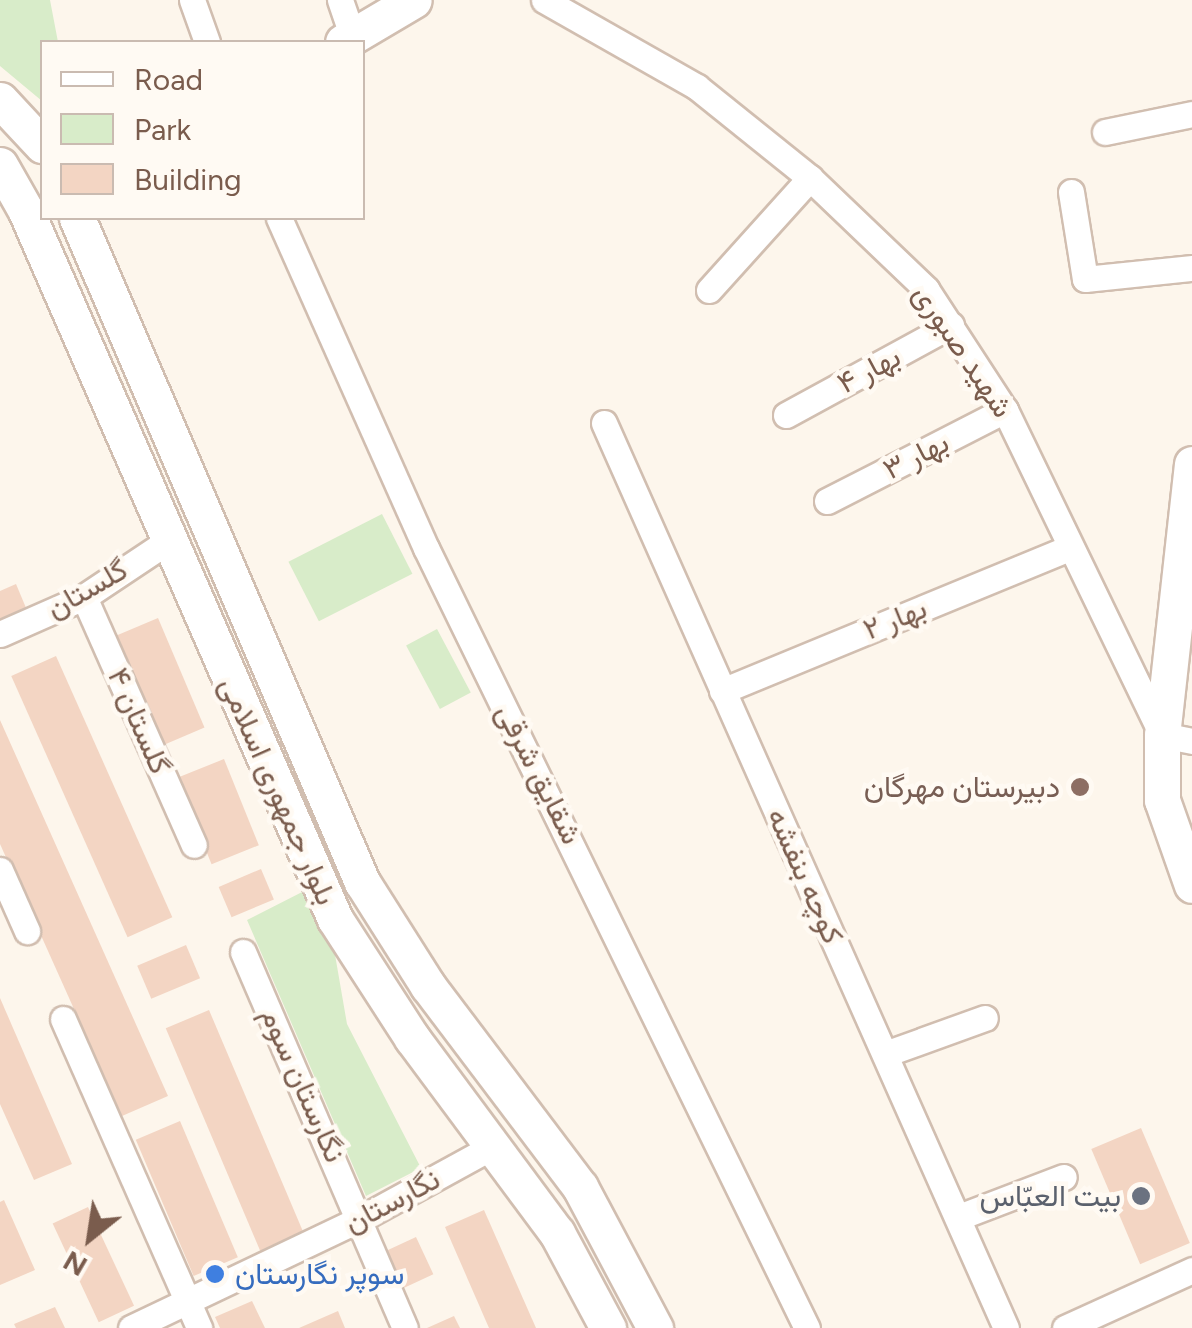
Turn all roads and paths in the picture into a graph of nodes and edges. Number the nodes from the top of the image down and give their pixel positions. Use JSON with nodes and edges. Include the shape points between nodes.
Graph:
{"nodes":[{"id":1,"x":192,"y":0,"type":"edge"},
{"id":2,"x":340,"y":0,"type":"edge"},
{"id":3,"x":544,"y":0,"type":"edge"},
{"id":4,"x":398,"y":4,"type":"edge"},
{"id":5,"x":206,"y":40,"type":"edge"},
{"id":6,"x":348,"y":40,"type":"edge"},
{"id":7,"x":0,"y":100,"type":"edge"},
{"id":8,"x":1192,"y":114,"type":"edge"},
{"id":9,"x":1105,"y":132,"type":"dead end"},
{"id":10,"x":40,"y":142,"type":"edge"},
{"id":11,"x":0,"y":165,"type":"edge"},
{"id":12,"x":810,"y":178,"type":"junction"},
{"id":13,"x":1071,"y":192,"type":"dead end"},
{"id":14,"x":34,"y":207,"type":"edge"},
{"id":15,"x":78,"y":220,"type":"edge"},
{"id":16,"x":280,"y":220,"type":"edge"},
{"id":17,"x":1192,"y":268,"type":"edge"},
{"id":18,"x":709,"y":290,"type":"dead end"},
{"id":19,"x":952,"y":326,"type":"junction"},
{"id":20,"x":1005,"y":410,"type":"junction"},
{"id":21,"x":786,"y":415,"type":"dead end"},
{"id":22,"x":604,"y":423,"type":"dead end"},
{"id":23,"x":1192,"y":464,"type":"edge"},
{"id":24,"x":827,"y":502,"type":"dead end"},
{"id":25,"x":170,"y":538,"type":"junction"},
{"id":26,"x":1069,"y":548,"type":"junction"},
{"id":27,"x":84,"y":597,"type":"junction"},
{"id":28,"x":0,"y":634,"type":"edge"},
{"id":29,"x":722,"y":691,"type":"junction"},
{"id":30,"x":1177,"y":738,"type":"edge"},
{"id":31,"x":194,"y":845,"type":"dead end"},
{"id":32,"x":0,"y":870,"type":"edge"},
{"id":33,"x":1192,"y":885,"type":"edge"},
{"id":34,"x":27,"y":931,"type":"dead end"},
{"id":35,"x":243,"y":952,"type":"dead end"},
{"id":36,"x":985,"y":1018,"type":"dead end"},
{"id":37,"x":63,"y":1019,"type":"dead end"},
{"id":38,"x":885,"y":1054,"type":"junction"},
{"id":39,"x":490,"y":1148,"type":"junction"},
{"id":40,"x":1064,"y":1176,"type":"dead end"},
{"id":41,"x":959,"y":1217,"type":"junction"},
{"id":42,"x":362,"y":1218,"type":"junction"},
{"id":43,"x":1192,"y":1270,"type":"edge"},
{"id":44,"x":188,"y":1302,"type":"junction"},
{"id":45,"x":1080,"y":1326,"type":"edge"},
{"id":46,"x":130,"y":1328,"type":"edge"},
{"id":47,"x":200,"y":1328,"type":"edge"},
{"id":48,"x":405,"y":1328,"type":"edge"},
{"id":49,"x":608,"y":1328,"type":"edge"},
{"id":50,"x":655,"y":1328,"type":"edge"},
{"id":51,"x":807,"y":1328,"type":"edge"},
{"id":52,"x":1006,"y":1328,"type":"edge"}],
"edges":[{"from":1,"to":5,"type":"street"},
{"from":2,"to":6,"type":"street"},
{"from":3,"to":12,"type":"street","name":"شهید صبوری","via":[[696,87]]},
{"from":4,"to":6,"type":"main road"},
{"from":7,"to":10,"type":"main road"},
{"from":8,"to":9,"type":"street"},
{"from":11,"to":14,"type":"main road","name":"بلوار جمهوری اسلامی"},
{"from":12,"to":18,"type":"street"},
{"from":12,"to":19,"type":"street","name":"شهید صبوری","via":[[926,289]]},
{"from":13,"to":17,"type":"street","via":[[1085,278]]},
{"from":14,"to":25,"type":"main road","name":"بلوار جمهوری اسلامی"},
{"from":15,"to":50,"type":"main road","name":"بلوار جمهوری اسلامی","via":[[362,882],[428,986],[580,1187]]},
{"from":16,"to":51,"type":"street","name":"شقایق شرقی","via":[[426,548]]},
{"from":19,"to":20,"type":"street","name":"شهید صبوری"},
{"from":19,"to":21,"type":"street","name":"بهار ۴"},
{"from":20,"to":24,"type":"street","name":"بهار ۳"},
{"from":20,"to":26,"type":"street","name":"شهید صبوری"},
{"from":22,"to":29,"type":"street","name":"کوچه بنفشه"},
{"from":23,"to":30,"type":"main road"},
{"from":25,"to":27,"type":"street","name":"گلستان"},
{"from":25,"to":39,"type":"main road","name":"بلوار جمهوری اسلامی","via":[[335,919]]},
{"from":26,"to":29,"type":"street","name":"بهار ۲"},
{"from":26,"to":30,"type":"street","name":"شهید صبوری"},
{"from":27,"to":28,"type":"street","name":"گلستان"},
{"from":27,"to":31,"type":"street","name":"گلستان ۴"},
{"from":29,"to":38,"type":"street","name":"کوچه بنفشه"},
{"from":30,"to":33,"type":"main road","via":[[1162,800]]},
{"from":32,"to":34,"type":"street"},
{"from":35,"to":42,"type":"street","name":"نگارستان سوم"},
{"from":36,"to":38,"type":"street"},
{"from":37,"to":44,"type":"street"},
{"from":38,"to":41,"type":"street","name":"کوچه بنفشه"},
{"from":39,"to":42,"type":"street","name":"نگارستان"},
{"from":39,"to":49,"type":"main road","name":"بلوار جمهوری اسلامی","via":[[557,1233]]},
{"from":40,"to":41,"type":"street"},
{"from":41,"to":52,"type":"street","name":"کوچه بنفشه"},
{"from":42,"to":44,"type":"street","name":"نگارستان"},
{"from":42,"to":48,"type":"street","name":"نگارستان سوم"},
{"from":43,"to":45,"type":"street"},
{"from":44,"to":46,"type":"street","name":"نگارستان"},
{"from":44,"to":47,"type":"street"}]}
